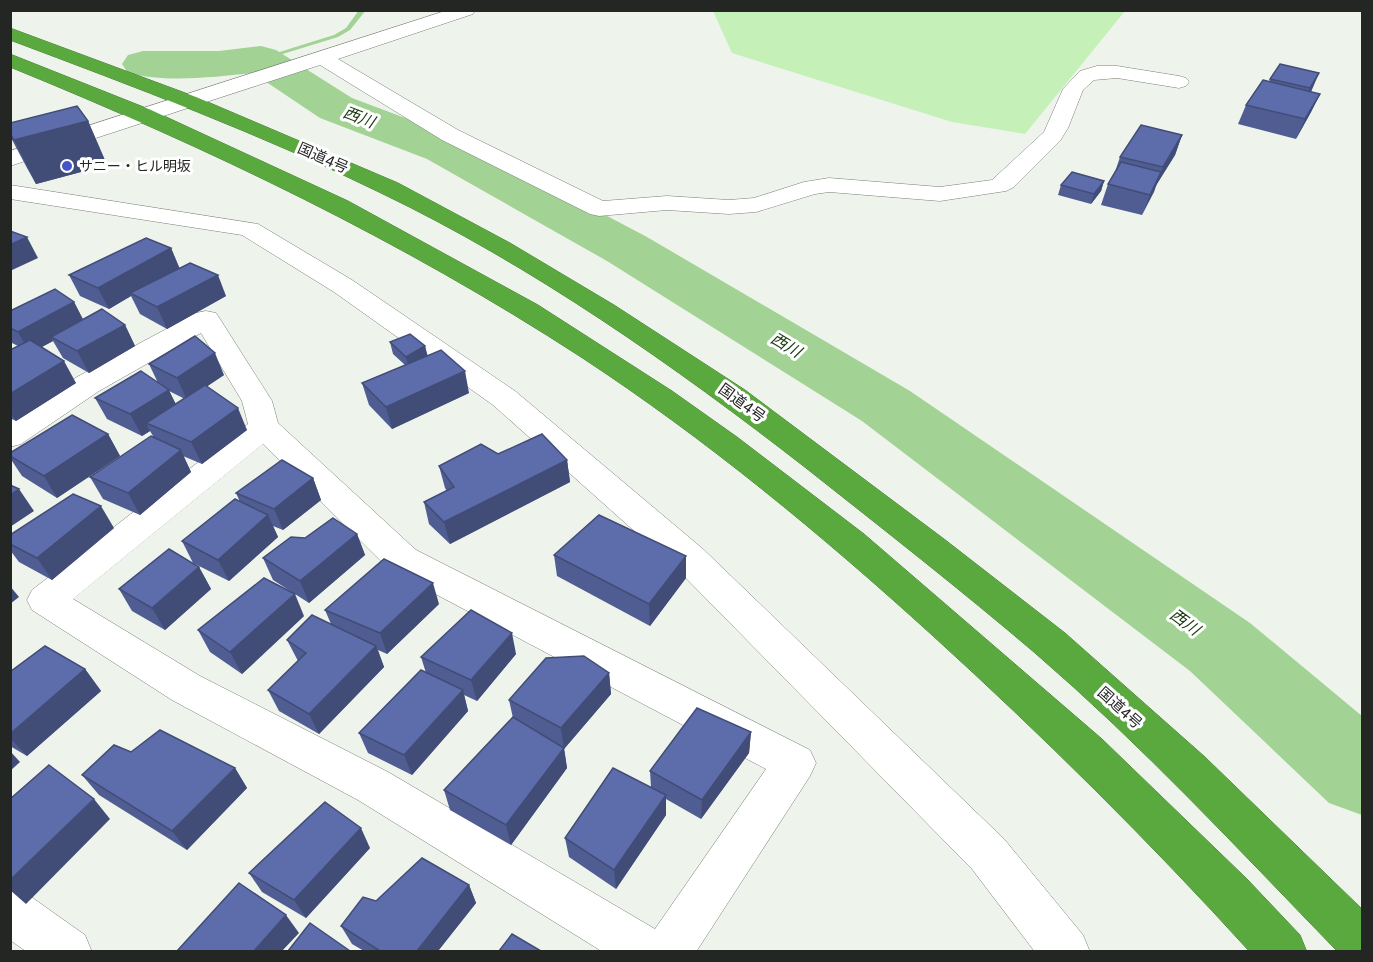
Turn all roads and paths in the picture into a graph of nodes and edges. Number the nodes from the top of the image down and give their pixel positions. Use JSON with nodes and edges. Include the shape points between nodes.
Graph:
{"nodes":[{"id":1,"x":467,"y":10,"type":"edge"},
{"id":2,"x":10,"y":33,"type":"edge"},
{"id":3,"x":10,"y":60,"type":"edge"},
{"id":4,"x":313,"y":63,"type":"junction"},
{"id":5,"x":1179,"y":82,"type":"dead end"},
{"id":6,"x":189,"y":101,"type":"junction"},
{"id":7,"x":145,"y":114,"type":"junction"},
{"id":8,"x":10,"y":159,"type":"edge"},
{"id":9,"x":10,"y":192,"type":"edge"},
{"id":10,"x":264,"y":427,"type":"junction"},
{"id":11,"x":10,"y":436,"type":"edge"},
{"id":12,"x":10,"y":911,"type":"edge"},
{"id":13,"x":1362,"y":942,"type":"edge"},
{"id":14,"x":68,"y":951,"type":"edge"},
{"id":15,"x":648,"y":951,"type":"edge"},
{"id":16,"x":668,"y":951,"type":"edge"},
{"id":17,"x":1066,"y":951,"type":"edge"},
{"id":18,"x":1283,"y":951,"type":"edge"}],
"edges":[{"from":1,"to":4,"type":"street"},
{"from":2,"to":6,"type":"highway","name":"国道4号"},
{"from":3,"to":7,"type":"highway"},
{"from":4,"to":5,"type":"street","via":[[598,209],[667,203],[756,205],[830,185],[940,194],[998,186],[1051,137],[1059,126],[1068,96],[1084,77],[1112,72]]},
{"from":4,"to":6,"type":"street"},
{"from":6,"to":7,"type":"street"},
{"from":6,"to":13,"type":"highway","name":"国道4号","via":[[390,188],[481,237],[604,311],[734,397],[932,548],[1051,645],[1190,771]]},
{"from":7,"to":8,"type":"street"},
{"from":7,"to":18,"type":"highway","via":[[325,197],[530,312],[640,384],[816,512],[971,646],[1140,802]]},
{"from":9,"to":17,"type":"street","via":[[249,229],[343,286],[504,398],[716,585],[988,854]]},
{"from":10,"to":11,"type":"street","via":[[257,401],[206,319],[88,384]]},
{"from":10,"to":15,"type":"street","via":[[45,600],[186,688],[373,786]]},
{"from":10,"to":16,"type":"street","via":[[403,560],[795,763]]},
{"from":12,"to":14,"type":"street"}]}
